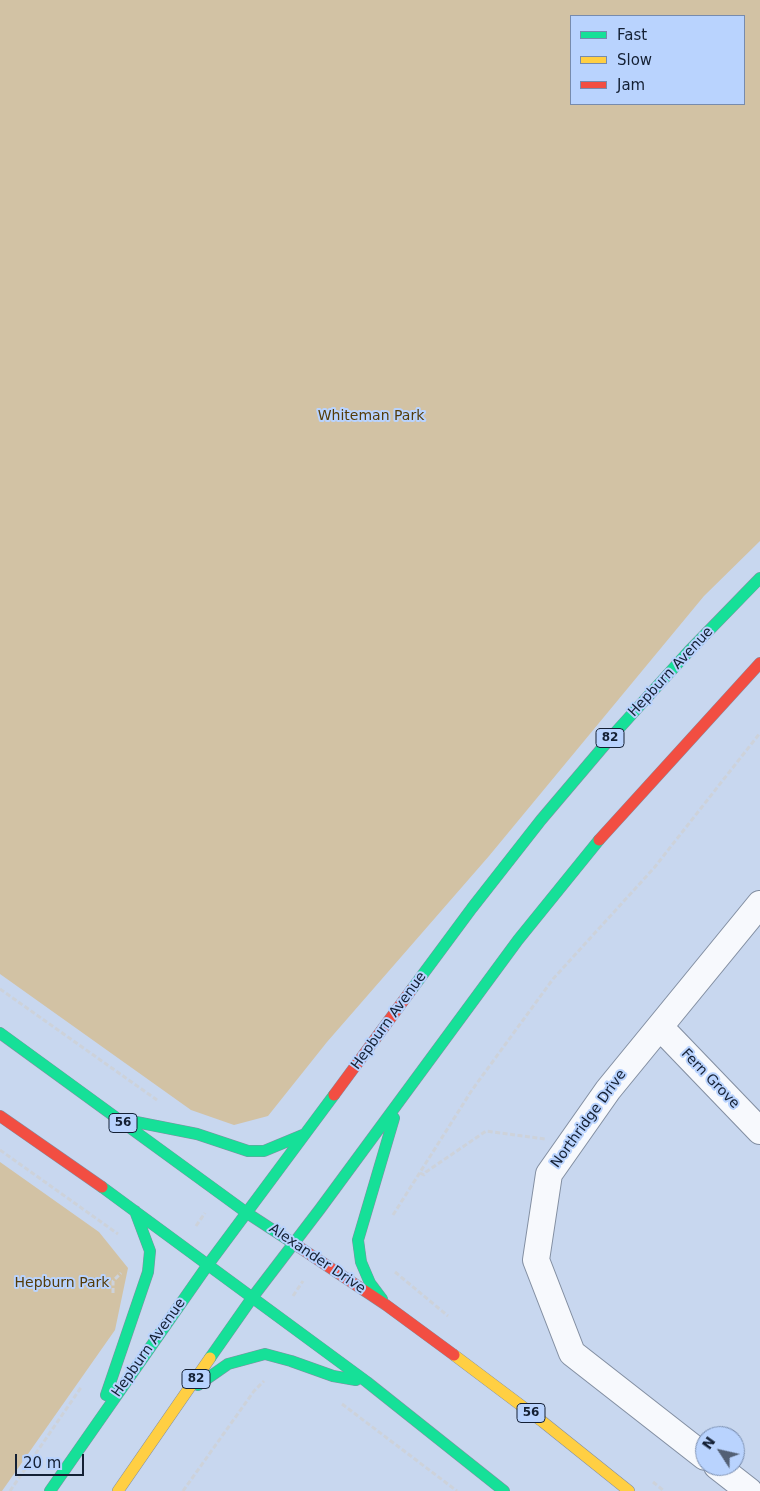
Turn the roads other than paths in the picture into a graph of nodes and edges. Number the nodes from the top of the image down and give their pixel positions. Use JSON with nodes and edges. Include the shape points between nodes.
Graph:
{"nodes":[{"id":1,"x":760,"y":578,"type":"edge"},
{"id":2,"x":760,"y":664,"type":"edge"},
{"id":3,"x":760,"y":904,"type":"edge"},
{"id":4,"x":660,"y":1026,"type":"junction"},
{"id":5,"x":0,"y":1033,"type":"edge"},
{"id":6,"x":399,"y":1100,"type":"junction"},
{"id":7,"x":0,"y":1116,"type":"edge"},
{"id":8,"x":115,"y":1117,"type":"junction"},
{"id":9,"x":760,"y":1131,"type":"edge"},
{"id":10,"x":306,"y":1134,"type":"junction"},
{"id":11,"x":135,"y":1211,"type":"junction"},
{"id":12,"x":247,"y":1213,"type":"junction"},
{"id":13,"x":292,"y":1244,"type":"junction"},
{"id":14,"x":207,"y":1266,"type":"junction"},
{"id":15,"x":252,"y":1298,"type":"junction"},
{"id":16,"x":386,"y":1305,"type":"junction"},
{"id":17,"x":367,"y":1382,"type":"junction"},
{"id":18,"x":185,"y":1394,"type":"junction"},
{"id":19,"x":97,"y":1422,"type":"junction"},
{"id":20,"x":695,"y":1449,"type":"edge"},
{"id":21,"x":730,"y":1476,"type":"edge"},
{"id":22,"x":50,"y":1491,"type":"edge"},
{"id":23,"x":118,"y":1491,"type":"edge"},
{"id":24,"x":504,"y":1491,"type":"edge"},
{"id":25,"x":629,"y":1491,"type":"edge"},
{"id":26,"x":749,"y":1491,"type":"edge"}],
"edges":[{"from":1,"to":10,"type":"main road","name":"Hepburn Avenue","number":"82","via":[[689,651],[541,820],[472,908]]},
{"from":2,"to":6,"type":"main road","number":"82","via":[[586,854]]},
{"from":3,"to":4,"type":"street","name":"Northridge Drive"},
{"from":4,"to":9,"type":"street","name":"Fern Grove"},
{"from":4,"to":20,"type":"street","name":"Northridge Drive","via":[[608,1090],[549,1174],[536,1260],[572,1353]]},
{"from":5,"to":8,"type":"main road","name":"Alexander Drive","number":"56"},
{"from":6,"to":13,"type":"main road","number":"82"},
{"from":6,"to":16,"type":"main road","via":[[358,1240],[361,1262],[370,1283]]},
{"from":7,"to":11,"type":"main road"},
{"from":8,"to":10,"type":"main road","via":[[197,1134],[248,1151],[264,1151]]},
{"from":8,"to":12,"type":"main road","name":"Alexander Drive","number":"56"},
{"from":10,"to":12,"type":"main road","name":"Hepburn Avenue","number":"82"},
{"from":11,"to":14,"type":"main road"},
{"from":11,"to":19,"type":"main road","via":[[150,1251],[148,1272]]},
{"from":12,"to":13,"type":"main road","name":"Alexander Drive","number":"56"},
{"from":12,"to":14,"type":"main road","name":"Hepburn Avenue","number":"82"},
{"from":13,"to":15,"type":"main road","number":"82"},
{"from":13,"to":16,"type":"main road","name":"Alexander Drive","number":"56"},
{"from":14,"to":15,"type":"main road"},
{"from":14,"to":19,"type":"main road","name":"Hepburn Avenue","number":"82"},
{"from":15,"to":17,"type":"main road"},
{"from":15,"to":18,"type":"main road","number":"82"},
{"from":16,"to":25,"type":"main road","name":"Alexander Drive","number":"56","via":[[543,1422]]},
{"from":17,"to":18,"type":"main road","via":[[333,1376],[265,1354],[228,1364]]},
{"from":17,"to":24,"type":"main road"},
{"from":18,"to":23,"type":"main road","number":"82"},
{"from":19,"to":22,"type":"main road","name":"Hepburn Avenue","number":"82"},
{"from":21,"to":26,"type":"street"}]}
